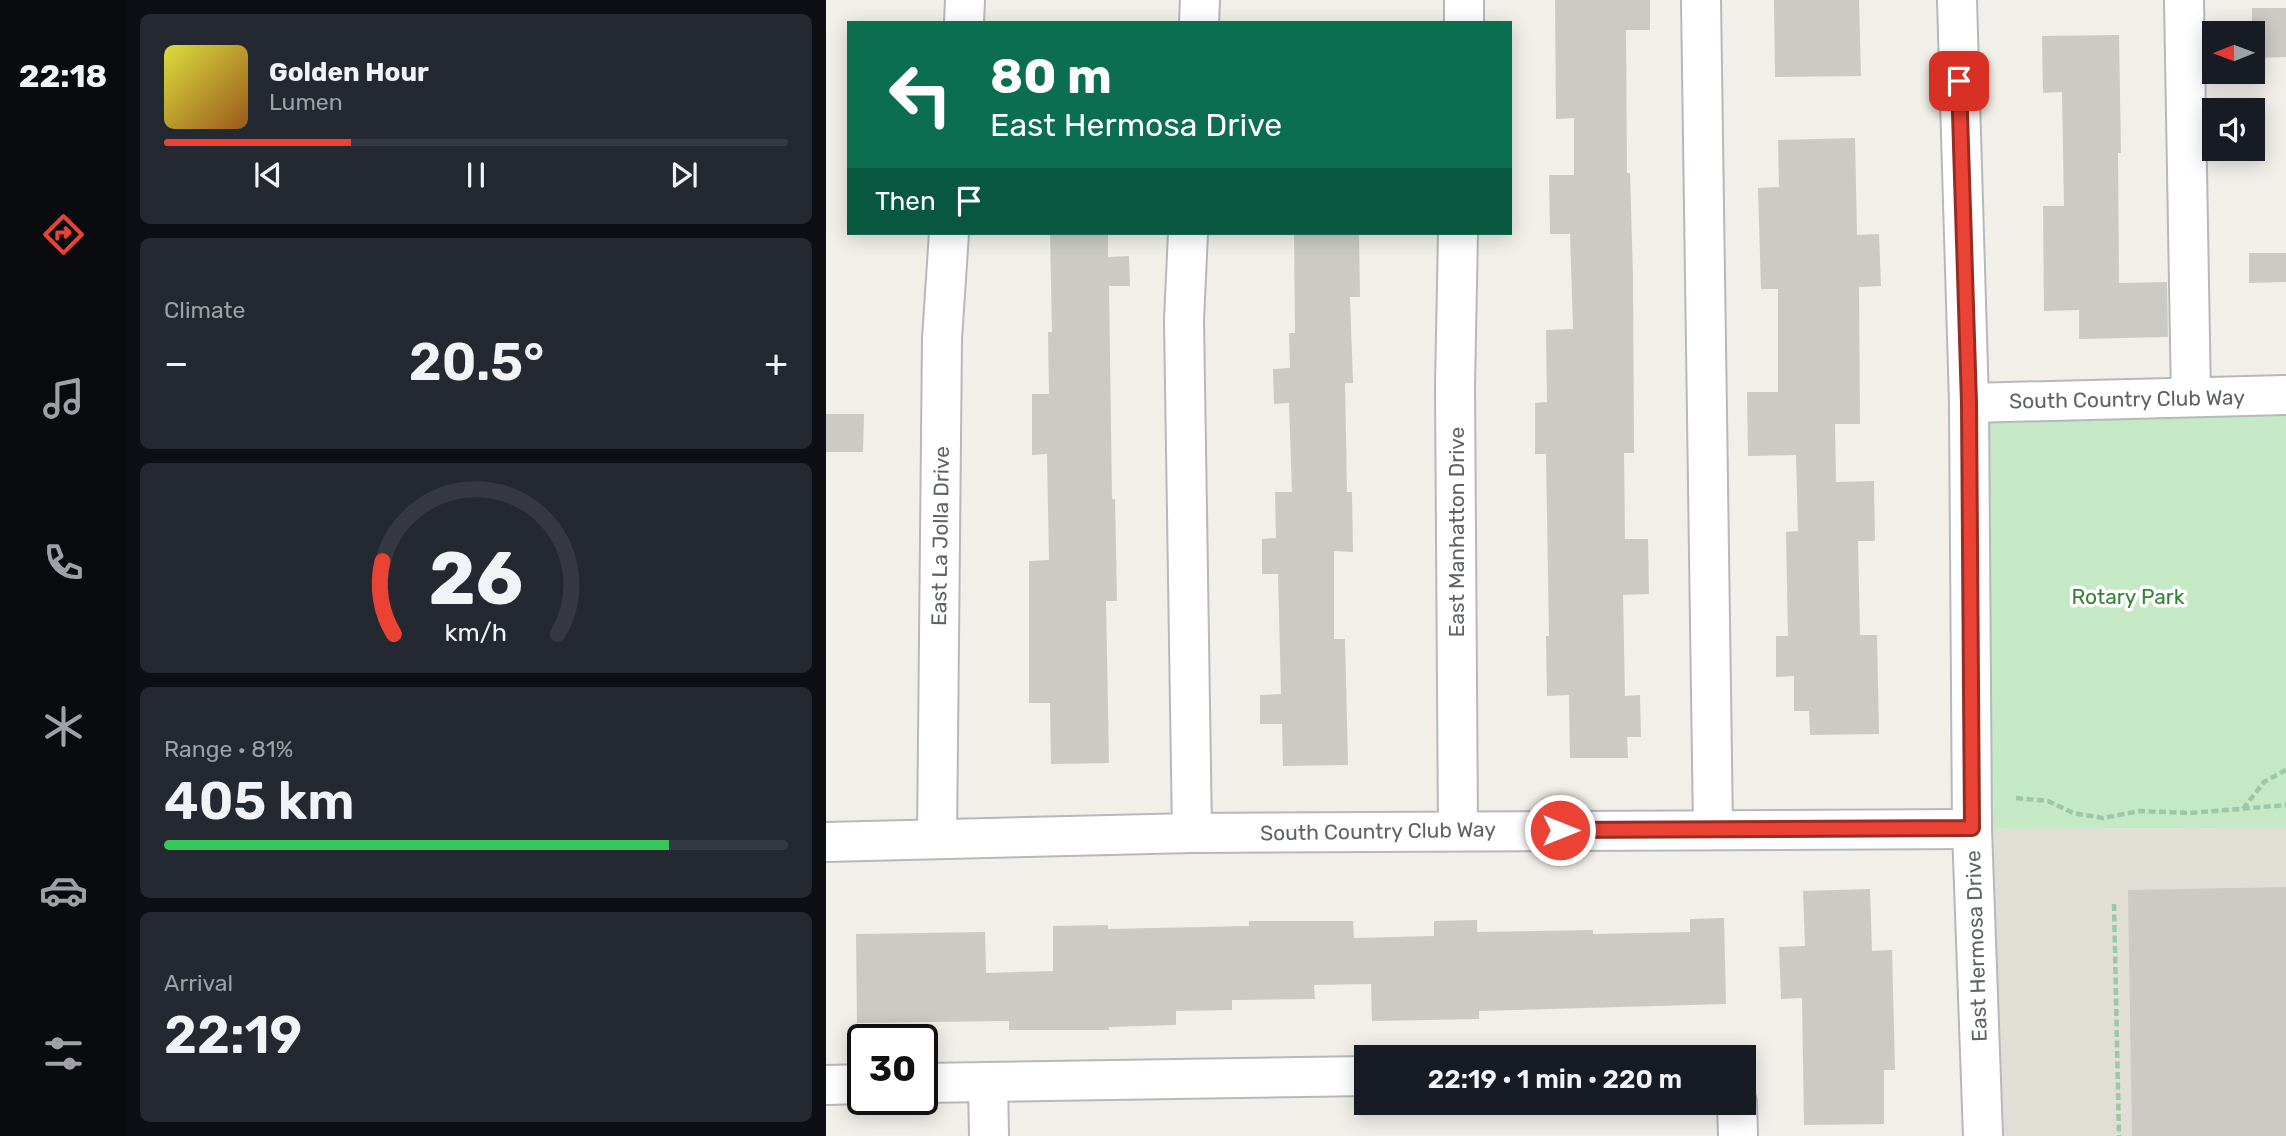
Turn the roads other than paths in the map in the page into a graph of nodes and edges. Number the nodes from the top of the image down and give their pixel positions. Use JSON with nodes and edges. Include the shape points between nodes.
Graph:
{"nodes":[{"id":1,"x":965,"y":0,"type":"edge"},
{"id":2,"x":1200,"y":0,"type":"edge"},
{"id":3,"x":1464,"y":0,"type":"edge"},
{"id":4,"x":1701,"y":0,"type":"edge"},
{"id":5,"x":1957,"y":0,"type":"edge"},
{"id":6,"x":2185,"y":0,"type":"edge"},
{"id":7,"x":964,"y":21,"type":"edge"},
{"id":8,"x":1199,"y":21,"type":"edge"},
{"id":9,"x":1464,"y":21,"type":"edge"},
{"id":10,"x":949,"y":235,"type":"edge"},
{"id":11,"x":1188,"y":235,"type":"edge"},
{"id":12,"x":1458,"y":235,"type":"edge"},
{"id":13,"x":2286,"y":395,"type":"edge"},
{"id":14,"x":2191,"y":397,"type":"junction"},
{"id":15,"x":1969,"y":403,"type":"junction"},
{"id":16,"x":1713,"y":828,"type":"junction"},
{"id":17,"x":1972,"y":828,"type":"junction"},
{"id":18,"x":1458,"y":831,"type":"junction"},
{"id":19,"x":1192,"y":833,"type":"junction"},
{"id":20,"x":937,"y":839,"type":"junction"},
{"id":21,"x":826,"y":842,"type":"edge"},
{"id":22,"x":1354,"y":1076,"type":"edge"},
{"id":23,"x":988,"y":1082,"type":"junction"},
{"id":24,"x":938,"y":1083,"type":"edge"},
{"id":25,"x":847,"y":1084,"type":"edge"},
{"id":26,"x":826,"y":1085,"type":"edge"},
{"id":27,"x":1737,"y":1115,"type":"edge"},
{"id":28,"x":989,"y":1136,"type":"edge"},
{"id":29,"x":1738,"y":1136,"type":"edge"},
{"id":30,"x":1983,"y":1136,"type":"edge"}],
"edges":[{"from":1,"to":7,"type":"street"},
{"from":2,"to":8,"type":"street"},
{"from":3,"to":9,"type":"street"},
{"from":4,"to":16,"type":"street"},
{"from":5,"to":15,"type":"street","name":"East Hermosa Drive"},
{"from":6,"to":14,"type":"street"},
{"from":10,"to":20,"type":"street","name":"East La Jolla Drive","via":[[942,339]]},
{"from":11,"to":19,"type":"street","via":[[1184,320]]},
{"from":12,"to":18,"type":"street","name":"East Manhatton Drive"},
{"from":13,"to":14,"type":"street","name":"South Country Club Way"},
{"from":14,"to":15,"type":"street","name":"South Country Club Way"},
{"from":15,"to":17,"type":"street","name":"East Hermosa Drive"},
{"from":16,"to":17,"type":"street","name":"South Country Club Way"},
{"from":16,"to":18,"type":"street","name":"South Country Club Way"},
{"from":17,"to":30,"type":"street","name":"East Hermosa Drive"},
{"from":18,"to":19,"type":"street","name":"South Country Club Way"},
{"from":19,"to":20,"type":"street","name":"South Country Club Way"},
{"from":20,"to":21,"type":"street","name":"South Country Club Way"},
{"from":22,"to":23,"type":"street"},
{"from":23,"to":24,"type":"street"},
{"from":23,"to":28,"type":"street"},
{"from":25,"to":26,"type":"street"},
{"from":27,"to":29,"type":"street"}]}
